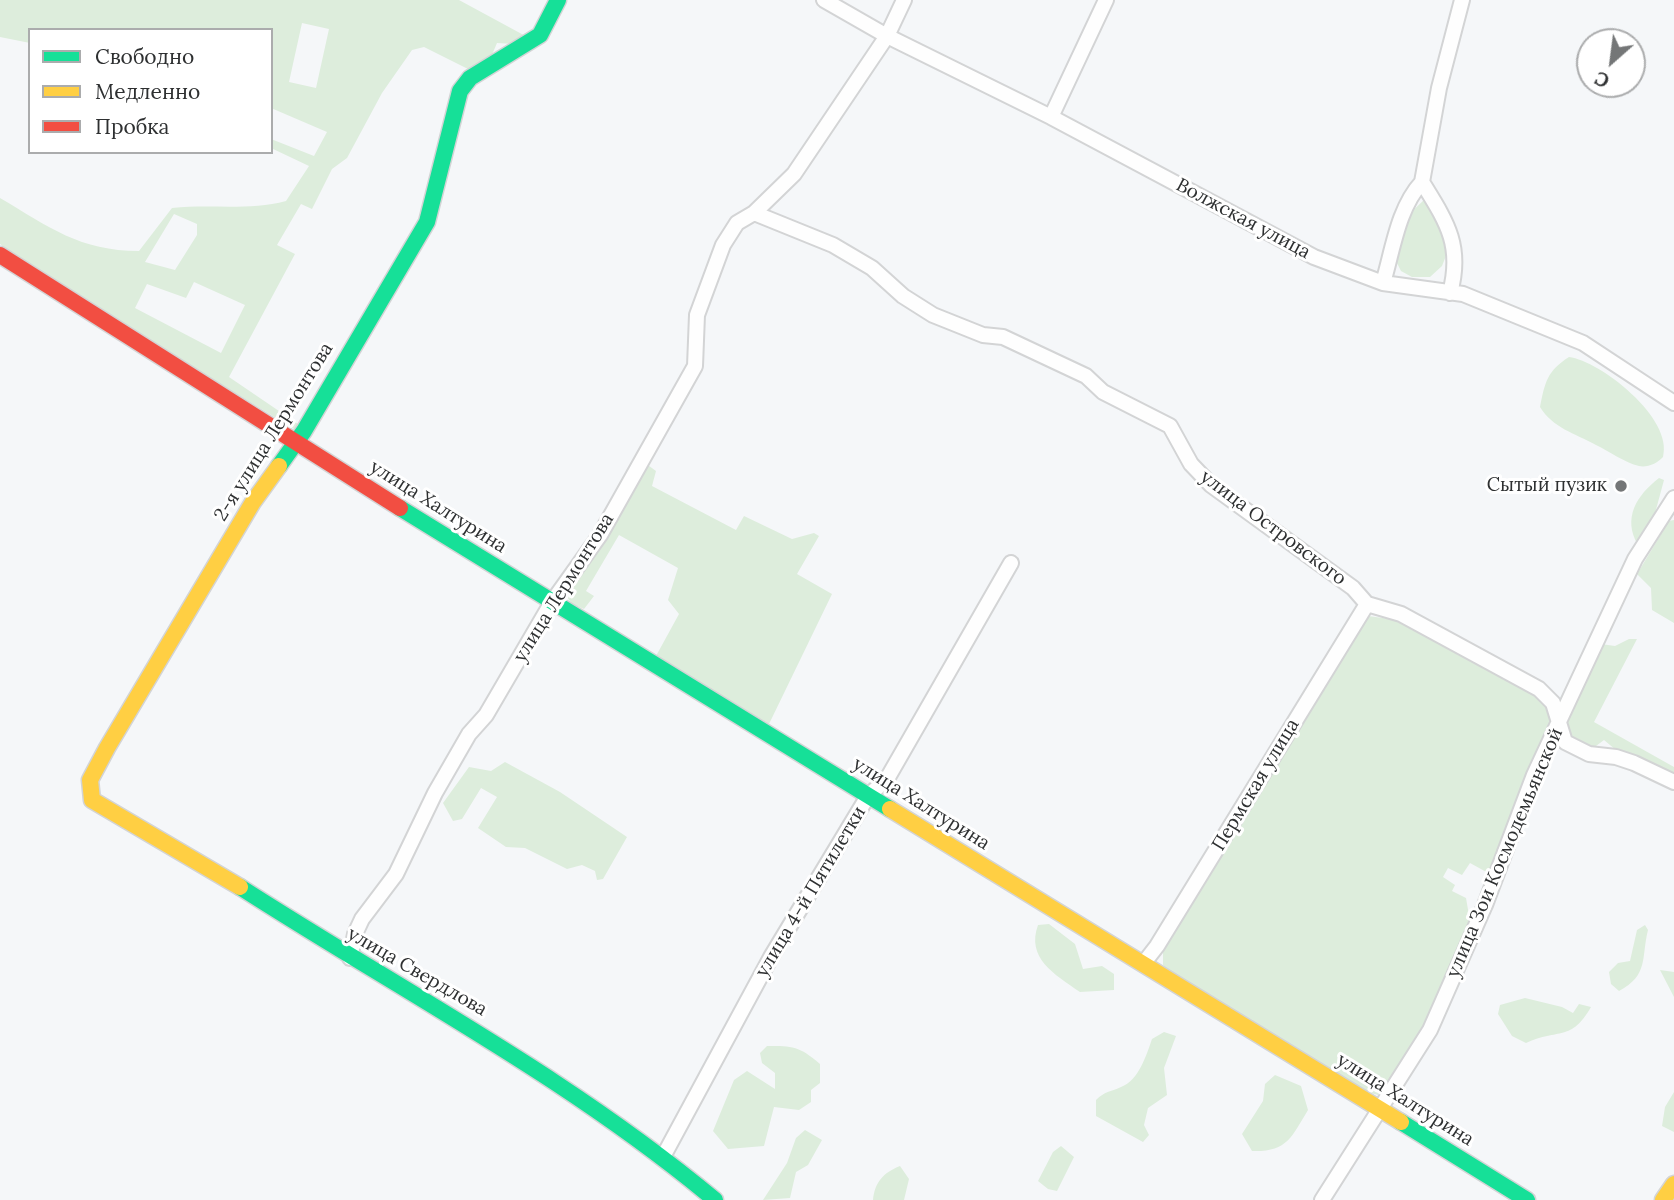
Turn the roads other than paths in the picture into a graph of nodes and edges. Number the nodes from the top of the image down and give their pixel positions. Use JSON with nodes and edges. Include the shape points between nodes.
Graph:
{"nodes":[{"id":1,"x":558,"y":0,"type":"edge"},
{"id":2,"x":824,"y":0,"type":"edge"},
{"id":3,"x":904,"y":0,"type":"edge"},
{"id":4,"x":1106,"y":0,"type":"edge"},
{"id":5,"x":1462,"y":0,"type":"edge"},
{"id":6,"x":887,"y":36,"type":"junction"},
{"id":7,"x":1051,"y":117,"type":"junction"},
{"id":8,"x":1422,"y":182,"type":"junction"},
{"id":9,"x":754,"y":213,"type":"junction"},
{"id":10,"x":0,"y":255,"type":"edge"},
{"id":11,"x":1383,"y":283,"type":"junction"},
{"id":12,"x":1450,"y":293,"type":"junction"},
{"id":13,"x":1674,"y":404,"type":"edge"},
{"id":14,"x":293,"y":443,"type":"junction"},
{"id":15,"x":1674,"y":498,"type":"edge"},
{"id":16,"x":1011,"y":563,"type":"dead end"},
{"id":17,"x":552,"y":602,"type":"junction"},
{"id":18,"x":1367,"y":604,"type":"junction"},
{"id":19,"x":1559,"y":722,"type":"junction"},
{"id":20,"x":1674,"y":782,"type":"edge"},
{"id":21,"x":89,"y":795,"type":"joint"},
{"id":22,"x":868,"y":796,"type":"junction"},
{"id":23,"x":350,"y":958,"type":"junction"},
{"id":24,"x":1143,"y":964,"type":"junction"},
{"id":25,"x":1381,"y":1110,"type":"junction"},
{"id":26,"x":664,"y":1155,"type":"junction"},
{"id":27,"x":1674,"y":1184,"type":"edge"},
{"id":28,"x":715,"y":1200,"type":"edge"},
{"id":29,"x":1322,"y":1200,"type":"edge"},
{"id":30,"x":1527,"y":1200,"type":"edge"},
{"id":31,"x":1663,"y":1200,"type":"edge"}],
"edges":[{"from":1,"to":14,"type":"main road","name":"2-я улица Лермонтова","via":[[540,35],[470,78],[460,90],[427,222]]},
{"from":2,"to":6,"type":"street","name":"Волжская улица"},
{"from":3,"to":6,"type":"street","name":"улица Лермонтова"},
{"from":4,"to":7,"type":"street"},
{"from":5,"to":8,"type":"street"},
{"from":6,"to":7,"type":"street","name":"Волжская улица"},
{"from":6,"to":9,"type":"street","name":"улица Лермонтова","via":[[794,174]]},
{"from":7,"to":11,"type":"street","name":"Волжская улица","via":[[1314,257]]},
{"from":8,"to":11,"type":"street","via":[[1402,215]]},
{"from":8,"to":12,"type":"street","via":[[1453,236],[1455,272]]},
{"from":9,"to":17,"type":"street","name":"улица Лермонтова","via":[[737,223],[704,291],[697,315],[695,366],[600,535]]},
{"from":9,"to":18,"type":"street","name":"улица Островского","via":[[833,245],[872,268],[933,315],[1003,337],[1086,376],[1103,392],[1170,426],[1191,464],[1211,485],[1353,588]]},
{"from":10,"to":14,"type":"main road","name":"улица Халтурина"},
{"from":11,"to":12,"type":"street","name":"Волжская улица"},
{"from":12,"to":13,"type":"street","name":"Волжская улица","via":[[1463,294],[1583,343]]},
{"from":14,"to":17,"type":"main road","name":"улица Халтурина"},
{"from":14,"to":21,"type":"main road","name":"2-я улица Лермонтова","via":[[107,748],[88,783]]},
{"from":15,"to":19,"type":"street","name":"улица Зои Космодемьянской","via":[[1634,559]]},
{"from":16,"to":22,"type":"street","name":"улица 4-й Пятилетки","via":[[887,779]]},
{"from":17,"to":22,"type":"main road","name":"улица Халтурина"},
{"from":17,"to":23,"type":"street","name":"улица Лермонтова","via":[[486,715],[462,746],[396,874],[362,919]]},
{"from":18,"to":19,"type":"street","name":"улица Островского","via":[[1401,614],[1539,689],[1553,703]]},
{"from":18,"to":24,"type":"street","name":"Пермская улица"},
{"from":19,"to":20,"type":"street","name":"улица Островского","via":[[1561,737],[1573,748],[1616,757]]},
{"from":19,"to":25,"type":"street","name":"улица Зои Космодемьянской","via":[[1430,1030]]},
{"from":21,"to":23,"type":"main road","name":"улица Свердлова"},
{"from":22,"to":24,"type":"main road","name":"улица Халтурина"},
{"from":22,"to":26,"type":"street","name":"улица 4-й Пятилетки","via":[[771,957]]},
{"from":23,"to":26,"type":"main road","name":"улица Свердлова","via":[[477,1030]]},
{"from":24,"to":25,"type":"main road","name":"улица Халтурина"},
{"from":25,"to":29,"type":"street","name":"улица Зои Космодемьянской"},
{"from":25,"to":30,"type":"main road","name":"улица Халтурина"},
{"from":26,"to":28,"type":"main road","name":"улица Свердлова"},
{"from":27,"to":31,"type":"main road"}]}
